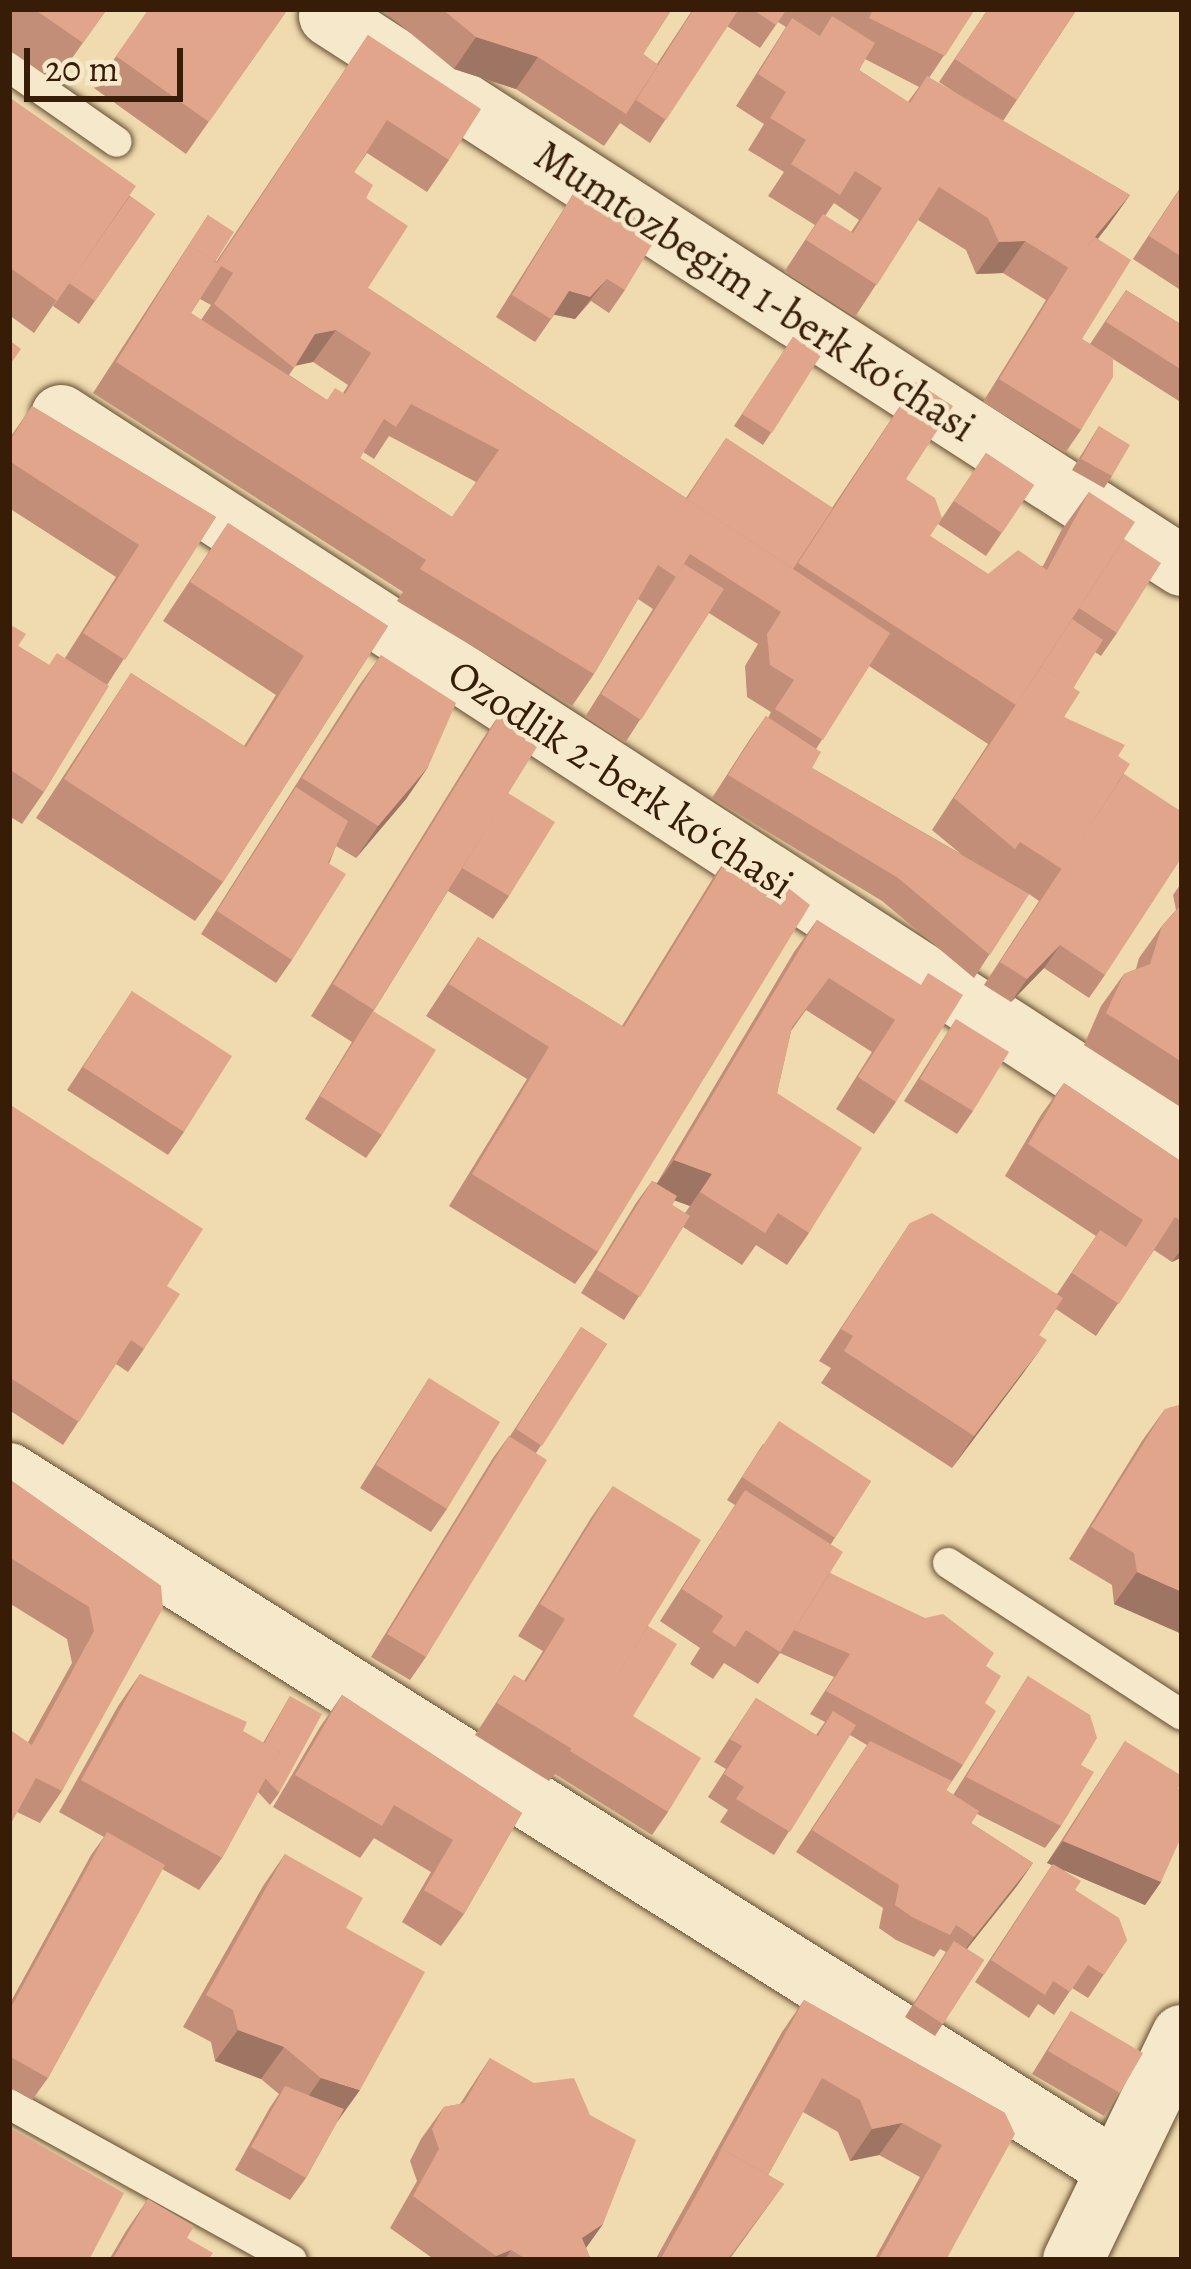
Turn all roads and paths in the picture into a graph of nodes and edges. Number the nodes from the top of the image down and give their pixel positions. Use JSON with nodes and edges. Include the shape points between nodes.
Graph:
{"nodes":[{"id":1,"x":328,"y":16,"type":"dead end"},
{"id":2,"x":9,"y":67,"type":"edge"},
{"id":3,"x":117,"y":142,"type":"dead end"},
{"id":4,"x":61,"y":416,"type":"dead end"},
{"id":5,"x":1182,"y":566,"type":"edge"},
{"id":6,"x":1182,"y":1142,"type":"edge"},
{"id":7,"x":9,"y":1473,"type":"edge"},
{"id":8,"x":948,"y":1563,"type":"dead end"},
{"id":9,"x":1182,"y":1714,"type":"edge"},
{"id":10,"x":1182,"y":2035,"type":"edge"},
{"id":11,"x":9,"y":2104,"type":"edge"},
{"id":12,"x":1114,"y":2168,"type":"junction"},
{"id":13,"x":292,"y":2260,"type":"edge"},
{"id":14,"x":1073,"y":2260,"type":"edge"}],
"edges":[{"from":1,"to":5,"type":"street","name":"Mumtozbegim 1-berk koʻchasi"},
{"from":2,"to":3,"type":"lane"},
{"from":4,"to":6,"type":"street","name":"Ozodlik 2-berk koʻchasi"},
{"from":7,"to":12,"type":"street"},
{"from":8,"to":9,"type":"lane"},
{"from":10,"to":12,"type":"street"},
{"from":11,"to":13,"type":"lane"},
{"from":12,"to":14,"type":"street"}]}
